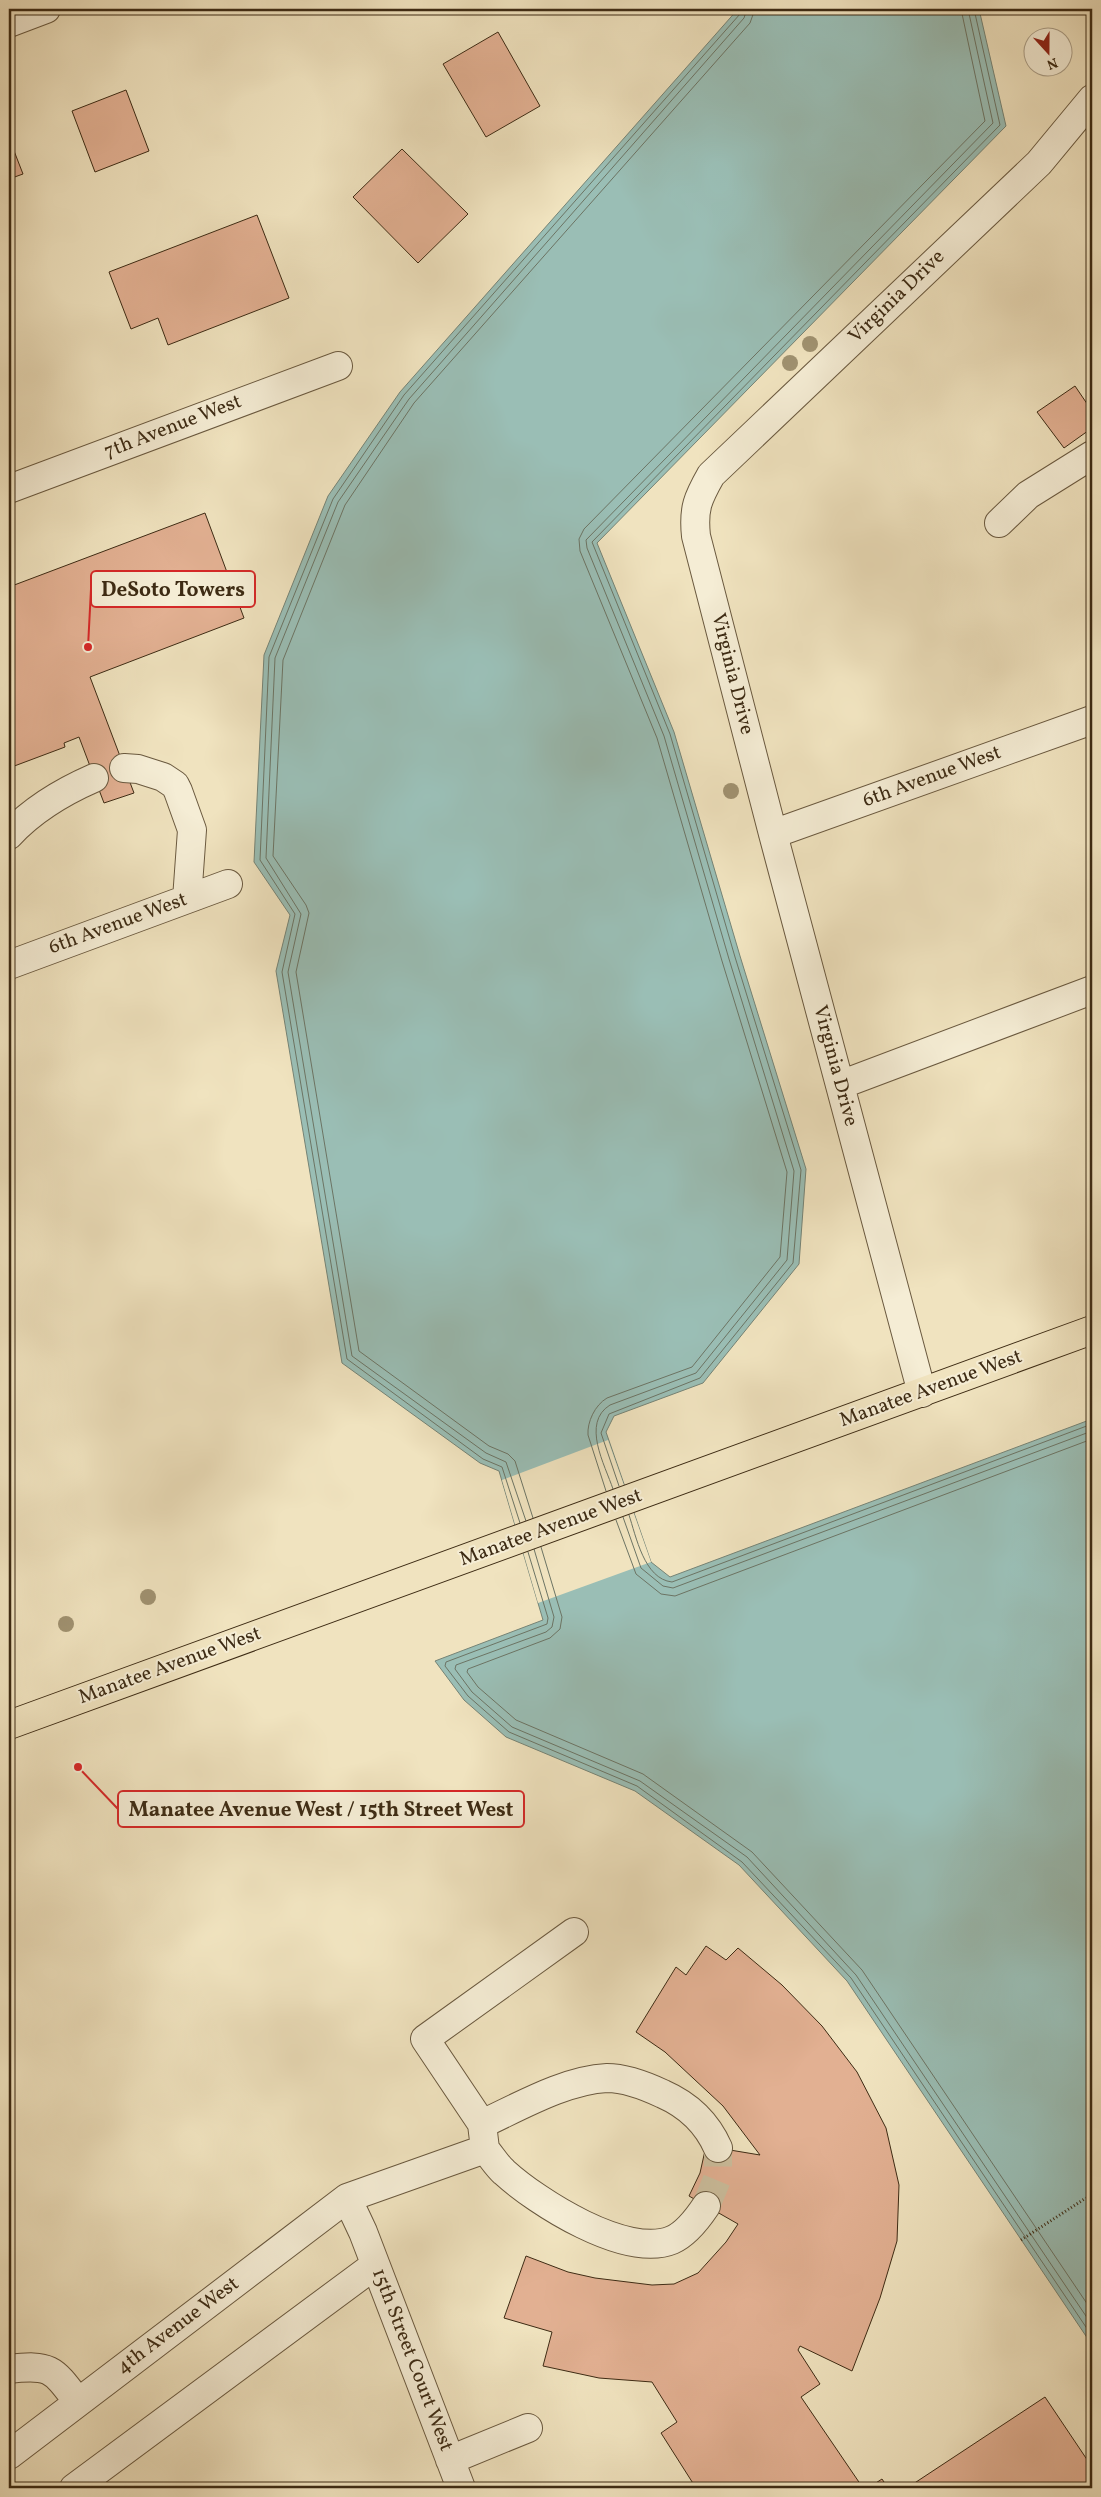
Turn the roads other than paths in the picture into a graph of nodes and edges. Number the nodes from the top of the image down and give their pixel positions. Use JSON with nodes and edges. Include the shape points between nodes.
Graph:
{"nodes":[{"id":1,"x":46,"y":9,"type":"edge"},
{"id":2,"x":9,"y":23,"type":"edge"},
{"id":3,"x":1092,"y":99,"type":"edge"},
{"id":4,"x":338,"y":366,"type":"dead end"},
{"id":5,"x":1092,"y":455,"type":"edge"},
{"id":6,"x":9,"y":489,"type":"edge"},
{"id":7,"x":999,"y":522,"type":"dead end"},
{"id":8,"x":1092,"y":720,"type":"edge"},
{"id":9,"x":124,"y":768,"type":"dead end"},
{"id":10,"x":94,"y":778,"type":"dead end"},
{"id":11,"x":772,"y":834,"type":"junction"},
{"id":12,"x":9,"y":835,"type":"edge"},
{"id":13,"x":228,"y":884,"type":"dead end"},
{"id":14,"x":187,"y":899,"type":"junction"},
{"id":15,"x":9,"y":965,"type":"edge"},
{"id":16,"x":1092,"y":990,"type":"edge"},
{"id":17,"x":840,"y":1085,"type":"junction"},
{"id":18,"x":1092,"y":1330,"type":"edge"},
{"id":19,"x":922,"y":1393,"type":"junction"},
{"id":20,"x":9,"y":1725,"type":"edge"},
{"id":21,"x":574,"y":1932,"type":"dead end"},
{"id":22,"x":483,"y":2136,"type":"junction"},
{"id":23,"x":718,"y":2148,"type":"tunnel mouth"},
{"id":24,"x":347,"y":2198,"type":"junction"},
{"id":25,"x":706,"y":2206,"type":"tunnel mouth"},
{"id":26,"x":375,"y":2264,"type":"junction"},
{"id":27,"x":9,"y":2369,"type":"edge"},
{"id":28,"x":78,"y":2402,"type":"junction"},
{"id":29,"x":528,"y":2428,"type":"dead end"},
{"id":30,"x":9,"y":2455,"type":"edge"},
{"id":31,"x":450,"y":2460,"type":"junction"},
{"id":32,"x":74,"y":2488,"type":"edge"},
{"id":33,"x":461,"y":2488,"type":"edge"}],
"edges":[{"from":1,"to":2,"type":"street"},
{"from":3,"to":11,"type":"street","name":"Virginia Drive","via":[[1039,163],[711,475],[697,500],[696,536]]},
{"from":4,"to":6,"type":"street","name":"7th Avenue West"},
{"from":5,"to":7,"type":"street","via":[[1028,495]]},
{"from":8,"to":11,"type":"street","name":"6th Avenue West"},
{"from":9,"to":14,"type":"street","via":[[163,776],[175,785],[192,830]]},
{"from":10,"to":12,"type":"street","via":[[61,792],[29,814]]},
{"from":11,"to":17,"type":"street","name":"Virginia Drive"},
{"from":13,"to":14,"type":"street","name":"6th Avenue West"},
{"from":14,"to":15,"type":"street","name":"6th Avenue West"},
{"from":16,"to":17,"type":"street"},
{"from":17,"to":19,"type":"street","name":"Virginia Drive"},
{"from":18,"to":19,"type":"main road","name":"Manatee Avenue West"},
{"from":19,"to":20,"type":"main road","name":"Manatee Avenue West"},
{"from":21,"to":22,"type":"street","via":[[424,2039]]},
{"from":22,"to":23,"type":"street","name":"4th Avenue West","via":[[549,2093],[608,2078],[644,2085],[674,2099],[700,2118],[711,2131]]},
{"from":22,"to":24,"type":"street","name":"4th Avenue West"},
{"from":22,"to":25,"type":"street","via":[[502,2171],[527,2192],[554,2210],[600,2232],[636,2242],[662,2243],[673,2240],[699,2217]]},
{"from":24,"to":26,"type":"street","name":"15th Street Court West"},
{"from":24,"to":28,"type":"street","name":"4th Avenue West"},
{"from":26,"to":31,"type":"street","name":"15th Street Court West"},
{"from":26,"to":32,"type":"street"},
{"from":27,"to":28,"type":"street","via":[[50,2369]]},
{"from":28,"to":30,"type":"street","name":"4th Avenue West"},
{"from":29,"to":31,"type":"street"},
{"from":31,"to":33,"type":"street","name":"15th Street Court West"}]}
